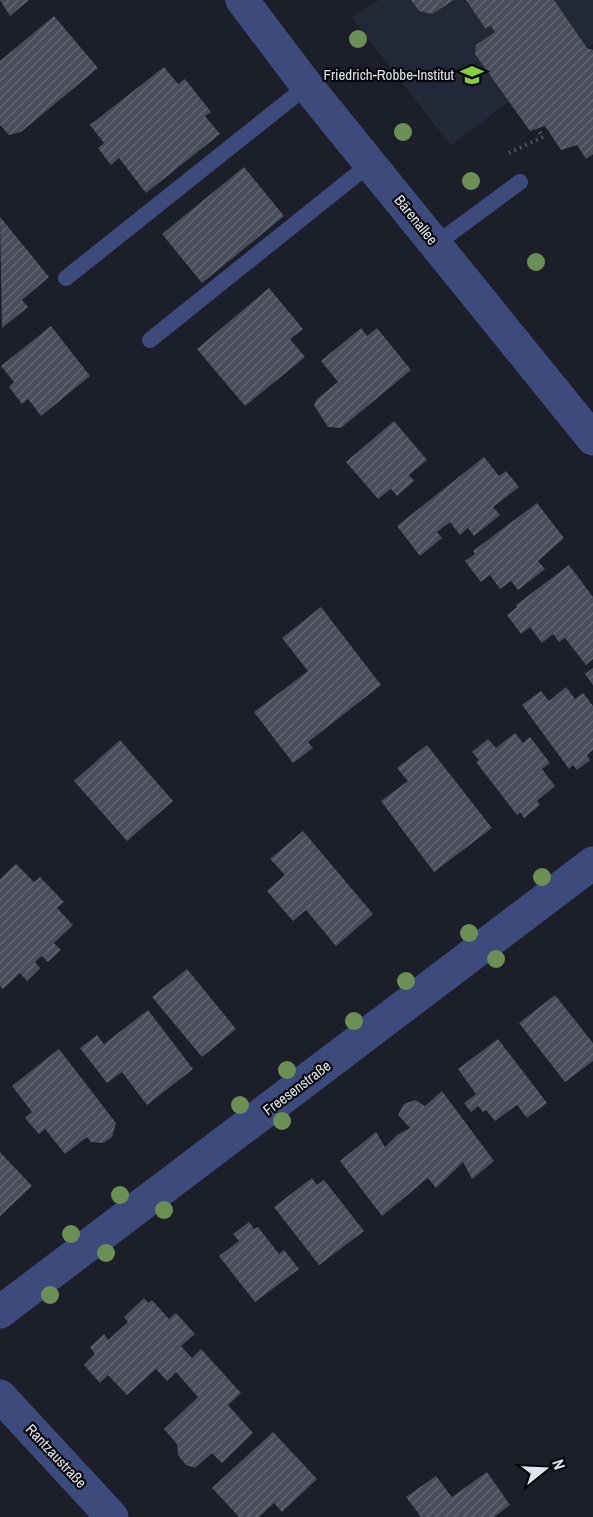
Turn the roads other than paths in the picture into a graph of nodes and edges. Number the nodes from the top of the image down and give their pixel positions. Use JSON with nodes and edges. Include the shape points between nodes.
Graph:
{"nodes":[{"id":1,"x":242,"y":0,"type":"edge"},
{"id":2,"x":307,"y":86,"type":"junction"},
{"id":3,"x":371,"y":163,"type":"junction"},
{"id":4,"x":520,"y":182,"type":"dead end"},
{"id":5,"x":436,"y":244,"type":"junction"},
{"id":6,"x":66,"y":278,"type":"dead end"},
{"id":7,"x":150,"y":340,"type":"dead end"},
{"id":8,"x":593,"y":439,"type":"edge"},
{"id":9,"x":593,"y":863,"type":"edge"},
{"id":10,"x":0,"y":1312,"type":"edge"},
{"id":11,"x":0,"y":1396,"type":"edge"},
{"id":12,"x":112,"y":1517,"type":"edge"}],
"edges":[{"from":1,"to":2,"type":"street","name":"Bärenallee"},
{"from":2,"to":3,"type":"street","name":"Bärenallee"},
{"from":2,"to":6,"type":"lane"},
{"from":3,"to":5,"type":"street","name":"Bärenallee"},
{"from":3,"to":7,"type":"lane"},
{"from":4,"to":5,"type":"lane"},
{"from":5,"to":8,"type":"street","name":"Bärenallee"},
{"from":9,"to":10,"type":"street","name":"Freesenstraße"},
{"from":11,"to":12,"type":"street","name":"Rantzaustraße"}]}
